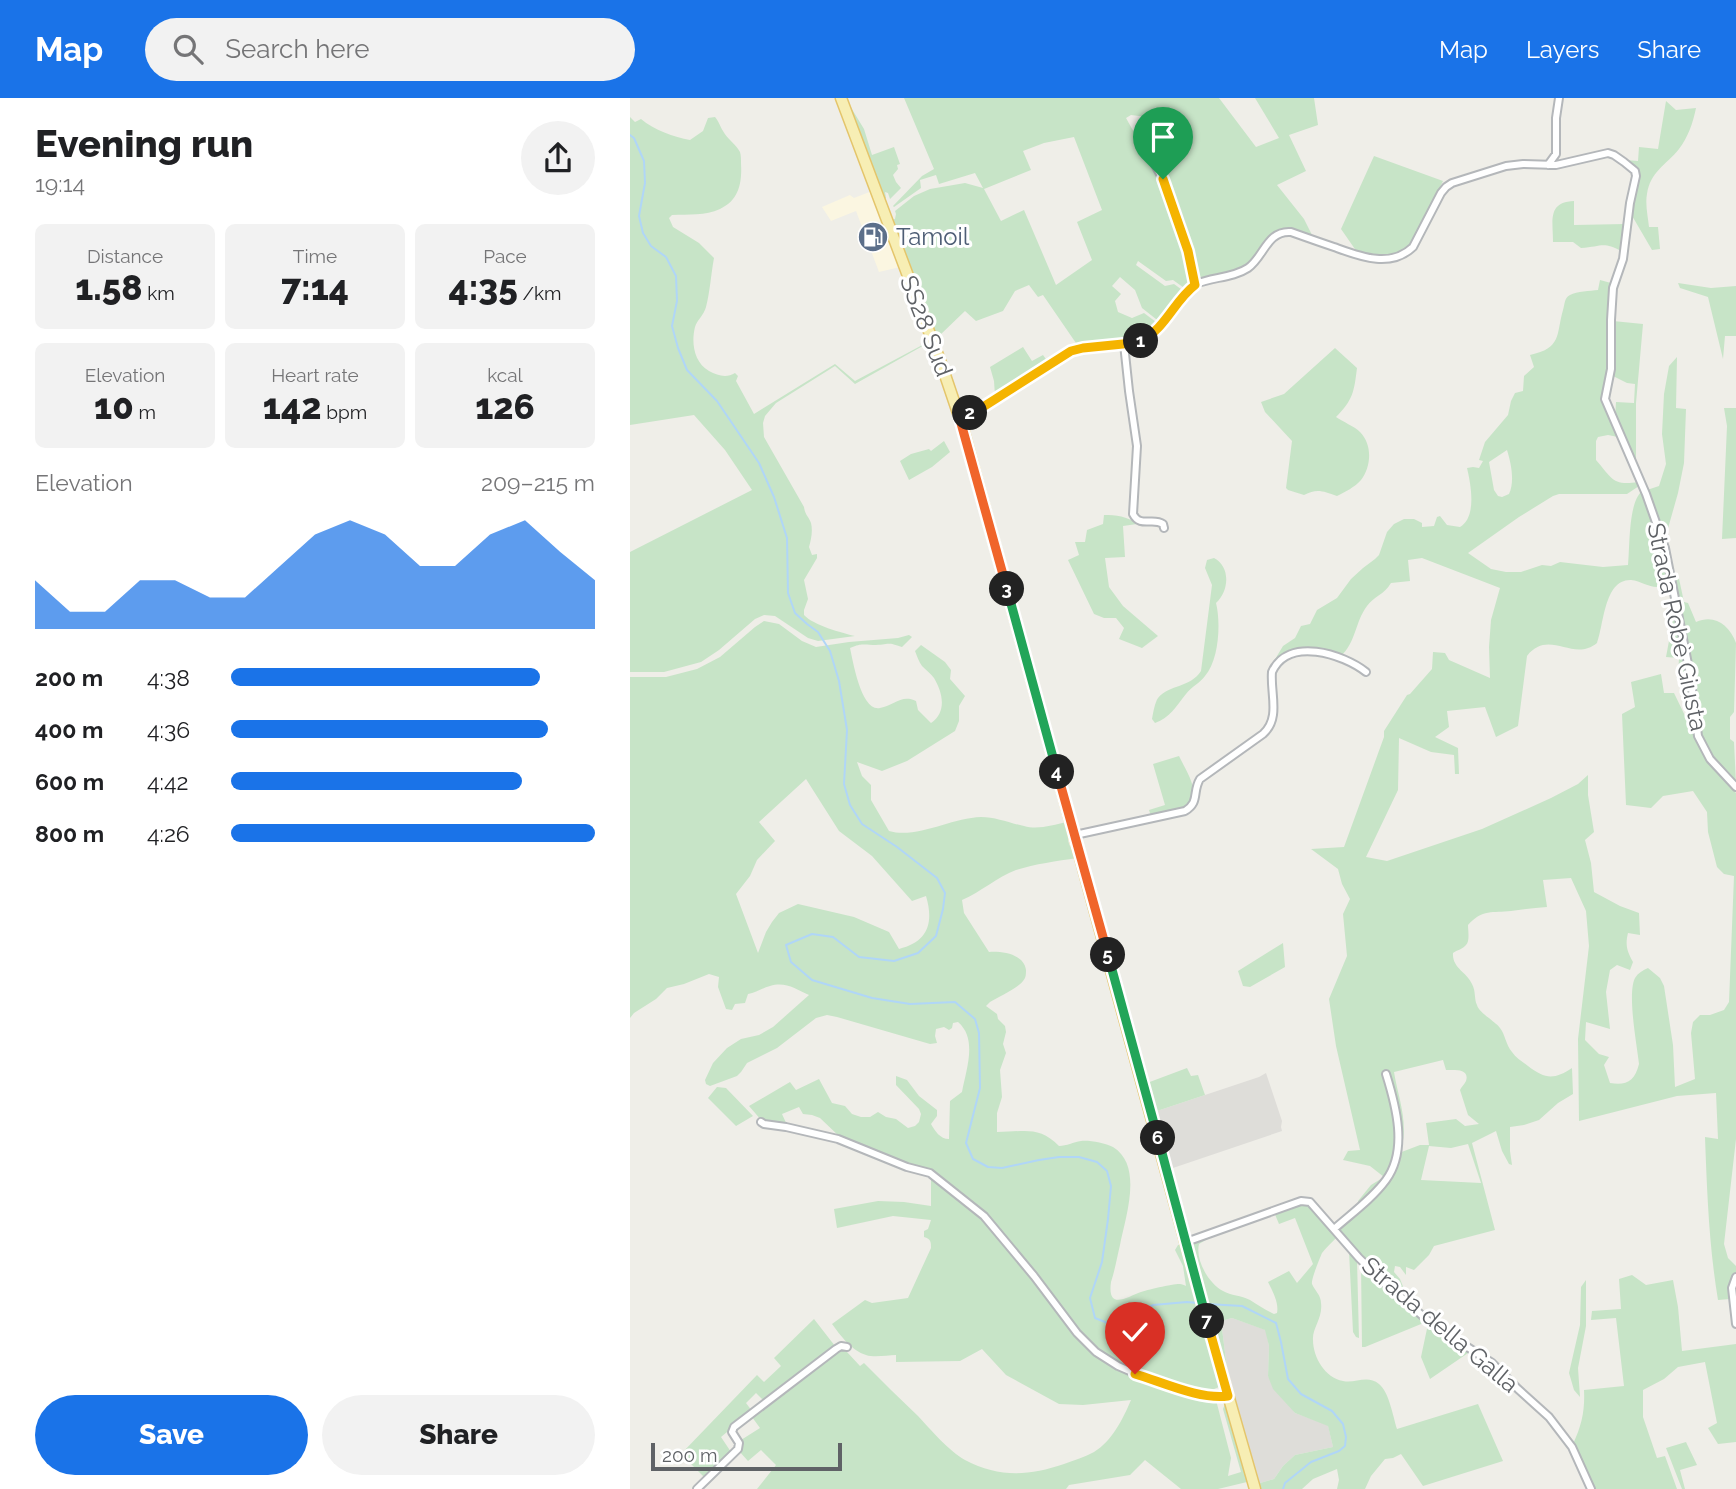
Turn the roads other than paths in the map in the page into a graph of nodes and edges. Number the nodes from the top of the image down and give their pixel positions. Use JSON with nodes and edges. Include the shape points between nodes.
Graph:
{"nodes":[{"id":1,"x":841,"y":98,"type":"edge"},
{"id":2,"x":1559,"y":98,"type":"edge"},
{"id":3,"x":1153,"y":161,"type":"dead end"},
{"id":4,"x":1548,"y":165,"type":"junction"},
{"id":5,"x":1195,"y":285,"type":"junction"},
{"id":6,"x":1124,"y":344,"type":"junction"},
{"id":7,"x":959,"y":416,"type":"junction"},
{"id":8,"x":1164,"y":528,"type":"dead end"},
{"id":9,"x":1366,"y":672,"type":"dead end"},
{"id":10,"x":1736,"y":787,"type":"edge"},
{"id":11,"x":1075,"y":835,"type":"junction"},
{"id":12,"x":1387,"y":1074,"type":"dead end"},
{"id":13,"x":761,"y":1122,"type":"dead end"},
{"id":14,"x":1334,"y":1229,"type":"junction"},
{"id":15,"x":1186,"y":1242,"type":"junction"},
{"id":16,"x":1736,"y":1277,"type":"edge"},
{"id":17,"x":1736,"y":1324,"type":"edge"},
{"id":18,"x":847,"y":1347,"type":"dead end"},
{"id":19,"x":1228,"y":1396,"type":"junction"},
{"id":20,"x":697,"y":1489,"type":"edge"},
{"id":21,"x":1255,"y":1489,"type":"edge"},
{"id":22,"x":1591,"y":1489,"type":"edge"}],
"edges":[{"from":1,"to":7,"type":"main road","name":"SS28 Sud"},
{"from":2,"to":4,"type":"street","via":[[1556,154]]},
{"from":3,"to":5,"type":"street","via":[[1179,222]]},
{"from":4,"to":5,"type":"street","name":"Strada Robè Giusta","via":[[1506,166],[1448,185],[1413,247],[1400,256],[1367,258],[1283,232],[1273,237],[1247,269]]},
{"from":4,"to":10,"type":"street","name":"Strada Robè Giusta","via":[[1611,154],[1636,174],[1623,259],[1613,288],[1611,369],[1605,399],[1665,548],[1698,736],[1710,759]]},
{"from":5,"to":6,"type":"street","via":[[1156,332]]},
{"from":6,"to":7,"type":"street","via":[[1071,351],[983,407]]},
{"from":6,"to":8,"type":"street","via":[[1137,446],[1133,514],[1139,522],[1160,522]]},
{"from":7,"to":11,"type":"main road","name":"SS28 Sud"},
{"from":9,"to":11,"type":"street","via":[[1319,652],[1287,656],[1272,671],[1270,726],[1200,779],[1190,808]]},
{"from":11,"to":15,"type":"main road","name":"SS28 Sud"},
{"from":12,"to":14,"type":"street","via":[[1398,1132],[1392,1169],[1374,1194]]},
{"from":13,"to":19,"type":"street","via":[[840,1140],[930,1173],[987,1219],[1093,1349],[1135,1374],[1205,1396]]},
{"from":14,"to":15,"type":"street","name":"Strada della Galla","via":[[1313,1204],[1303,1200]]},
{"from":14,"to":22,"type":"street","name":"Strada della Galla","via":[[1419,1314],[1487,1359],[1553,1422],[1572,1447]]},
{"from":15,"to":19,"type":"main road","name":"SS28 Sud"},
{"from":16,"to":17,"type":"street","via":[[1732,1286]]},
{"from":18,"to":20,"type":"street","via":[[836,1349],[734,1427],[738,1449]]},
{"from":19,"to":21,"type":"main road","name":"SS28 Sud"}]}
